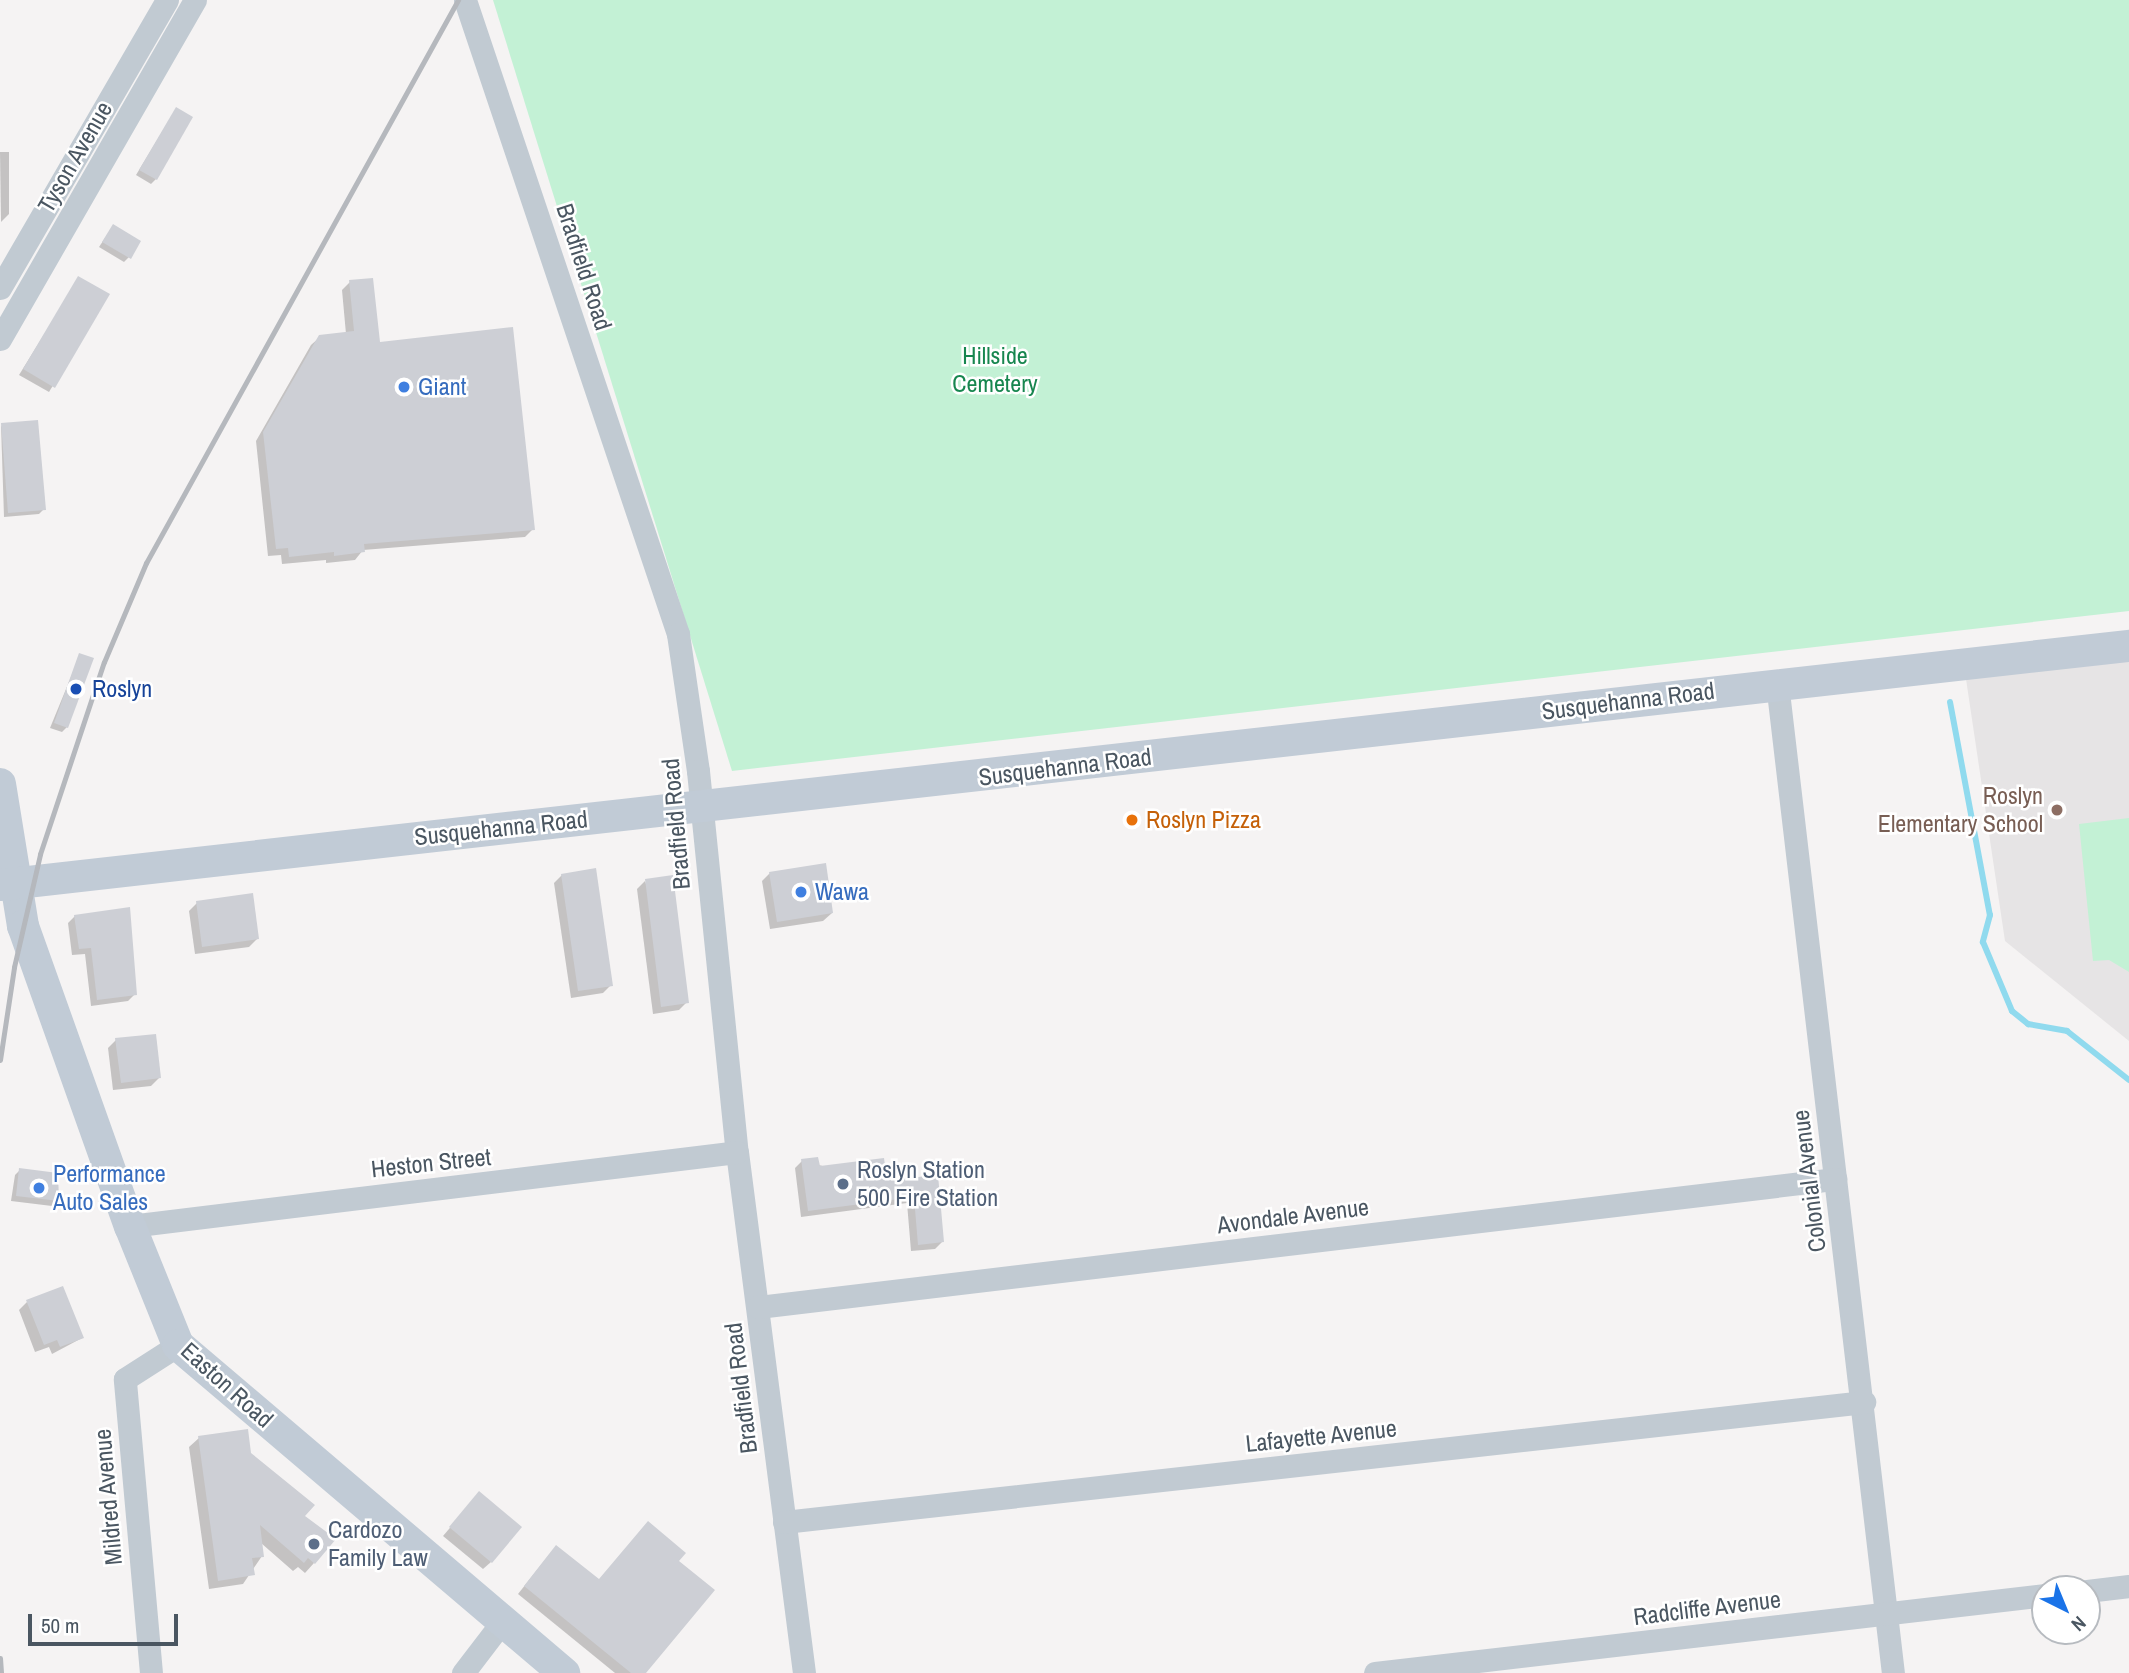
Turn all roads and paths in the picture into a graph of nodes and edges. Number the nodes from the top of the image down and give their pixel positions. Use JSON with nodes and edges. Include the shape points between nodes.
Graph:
{"nodes":[{"id":1,"x":167,"y":0,"type":"edge"},
{"id":2,"x":195,"y":0,"type":"edge"},
{"id":3,"x":465,"y":0,"type":"edge"},
{"id":4,"x":0,"y":288,"type":"edge"},
{"id":5,"x":0,"y":339,"type":"edge"},
{"id":6,"x":2129,"y":646,"type":"edge"},
{"id":7,"x":1777,"y":683,"type":"junction"},
{"id":8,"x":0,"y":784,"type":"edge"},
{"id":9,"x":700,"y":807,"type":"junction"},
{"id":10,"x":7,"y":884,"type":"edge"},
{"id":11,"x":737,"y":1152,"type":"junction"},
{"id":12,"x":1835,"y":1179,"type":"junction"},
{"id":13,"x":130,"y":1226,"type":"junction"},
{"id":14,"x":758,"y":1307,"type":"junction"},
{"id":15,"x":178,"y":1345,"type":"junction"},
{"id":16,"x":1864,"y":1402,"type":"junction"},
{"id":17,"x":783,"y":1521,"type":"junction"},
{"id":18,"x":2129,"y":1586,"type":"edge"},
{"id":19,"x":2101,"y":1589,"type":"edge"},
{"id":20,"x":2031,"y":1597,"type":"edge"},
{"id":21,"x":1886,"y":1613,"type":"junction"},
{"id":22,"x":502,"y":1622,"type":"junction"},
{"id":23,"x":150,"y":1673,"type":"edge"},
{"id":24,"x":463,"y":1673,"type":"edge"},
{"id":25,"x":564,"y":1673,"type":"edge"},
{"id":26,"x":804,"y":1673,"type":"edge"},
{"id":27,"x":1375,"y":1673,"type":"edge"},
{"id":28,"x":1893,"y":1673,"type":"edge"}],
"edges":[{"from":1,"to":4,"type":"street","name":"Tyson Avenue"},
{"from":2,"to":5,"type":"street","name":"Tyson Avenue"},
{"from":3,"to":9,"type":"street","name":"Bradfield Road","via":[[678,634]]},
{"from":6,"to":7,"type":"main road","name":"Susquehanna Road"},
{"from":7,"to":9,"type":"main road","name":"Susquehanna Road"},
{"from":7,"to":12,"type":"street","name":"Colonial Avenue"},
{"from":8,"to":10,"type":"main road","name":"Easton Road"},
{"from":9,"to":10,"type":"main road","name":"Susquehanna Road"},
{"from":9,"to":11,"type":"street","name":"Bradfield Road"},
{"from":10,"to":13,"type":"main road","name":"Easton Road"},
{"from":11,"to":13,"type":"street","name":"Heston Street"},
{"from":11,"to":14,"type":"street","name":"Bradfield Road"},
{"from":12,"to":14,"type":"street","name":"Avondale Avenue"},
{"from":12,"to":16,"type":"street","name":"Colonial Avenue"},
{"from":13,"to":15,"type":"main road","name":"Easton Road"},
{"from":14,"to":17,"type":"street","name":"Bradfield Road"},
{"from":15,"to":22,"type":"main road","name":"Easton Road"},
{"from":15,"to":23,"type":"street","name":"Mildred Avenue","via":[[125,1379]]},
{"from":16,"to":17,"type":"street","name":"Lafayette Avenue"},
{"from":16,"to":21,"type":"street","name":"Colonial Avenue"},
{"from":17,"to":26,"type":"street","name":"Bradfield Road"},
{"from":18,"to":19,"type":"street"},
{"from":20,"to":21,"type":"street","name":"Radcliffe Avenue"},
{"from":21,"to":27,"type":"street","name":"Radcliffe Avenue"},
{"from":21,"to":28,"type":"street","name":"Colonial Avenue"},
{"from":22,"to":24,"type":"street"},
{"from":22,"to":25,"type":"main road","name":"Easton Road"}]}
